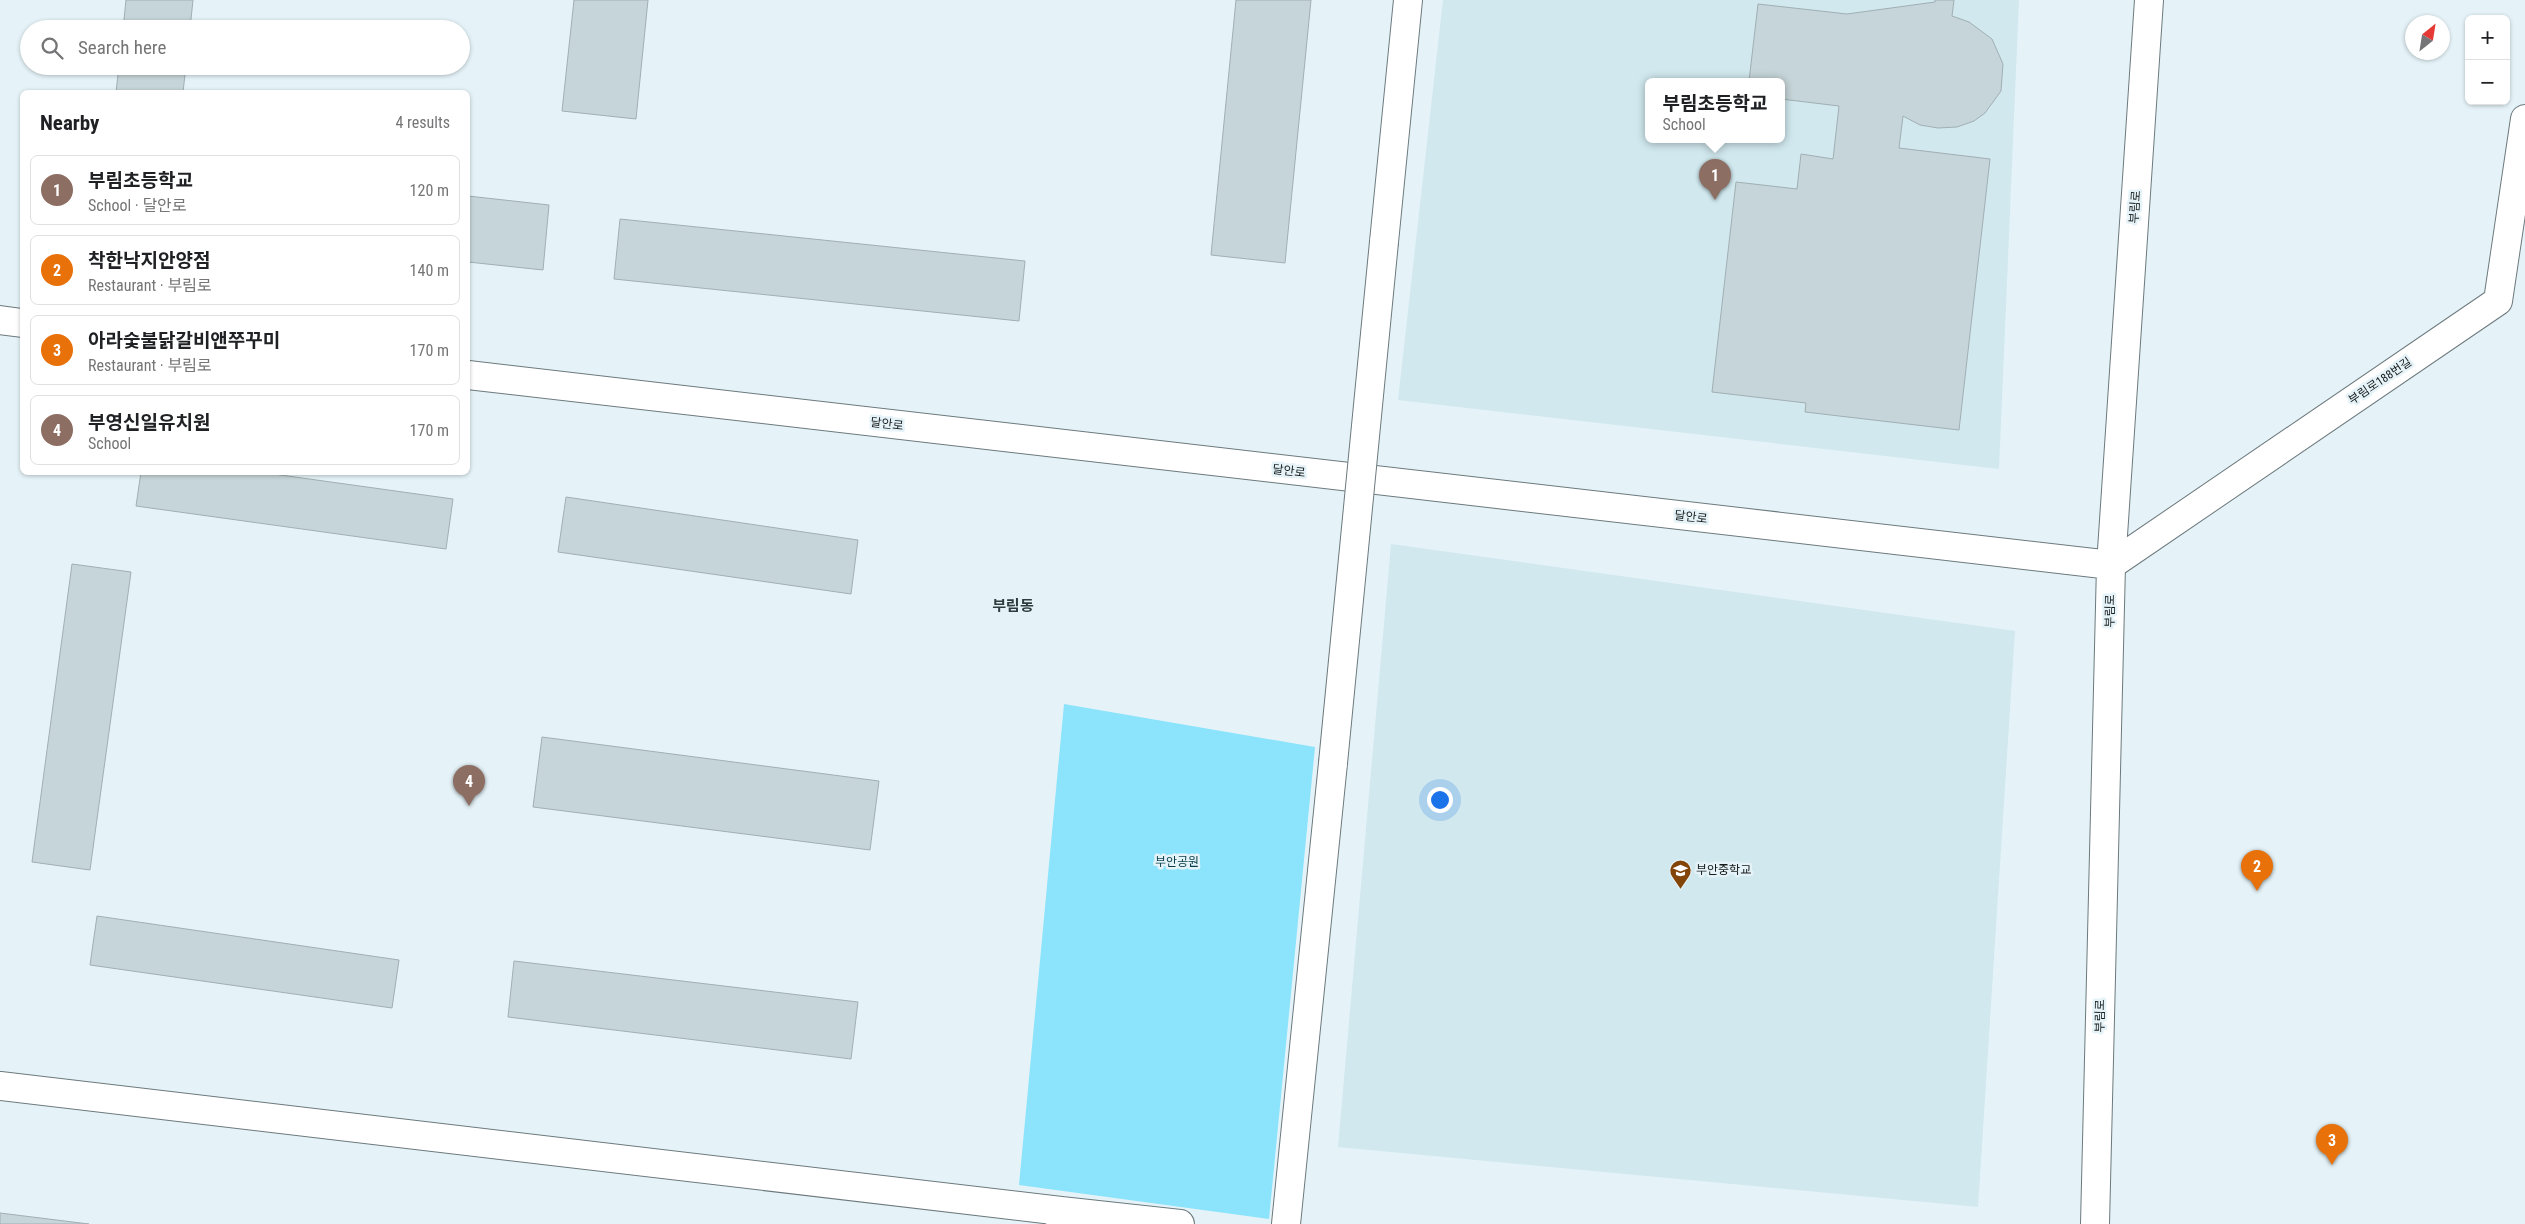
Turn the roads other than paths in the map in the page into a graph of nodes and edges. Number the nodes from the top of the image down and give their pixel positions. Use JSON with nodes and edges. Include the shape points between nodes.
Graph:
{"nodes":[{"id":1,"x":1408,"y":0,"type":"edge"},
{"id":2,"x":2149,"y":0,"type":"edge"},
{"id":3,"x":2525,"y":119,"type":"edge"},
{"id":4,"x":0,"y":320,"type":"edge"},
{"id":5,"x":20,"y":323,"type":"edge"},
{"id":6,"x":470,"y":375,"type":"edge"},
{"id":7,"x":2111,"y":565,"type":"junction"},
{"id":8,"x":0,"y":1086,"type":"edge"},
{"id":9,"x":1060,"y":1218,"type":"edge"},
{"id":10,"x":1180,"y":1224,"type":"edge"},
{"id":11,"x":1286,"y":1224,"type":"edge"},
{"id":12,"x":2095,"y":1224,"type":"edge"}],
"edges":[{"from":1,"to":11,"type":"street","bridge":true},
{"from":2,"to":7,"type":"street","name":"부림로"},
{"from":3,"to":7,"type":"street","name":"부림로188번길","via":[[2498,301]]},
{"from":4,"to":5,"type":"street"},
{"from":6,"to":7,"type":"street","name":"달안로"},
{"from":7,"to":12,"type":"street","name":"부림로"},
{"from":8,"to":9,"type":"street"},
{"from":9,"to":10,"type":"street"}]}
